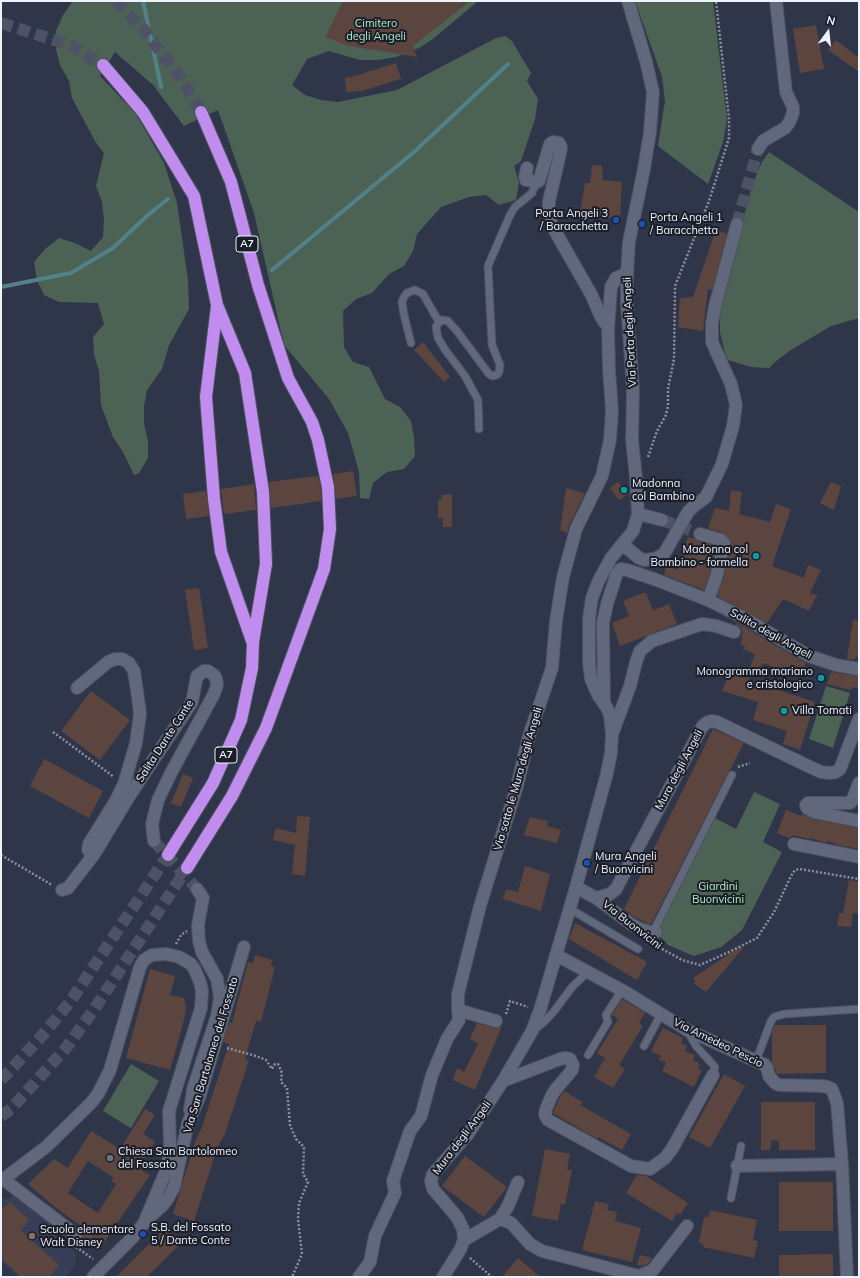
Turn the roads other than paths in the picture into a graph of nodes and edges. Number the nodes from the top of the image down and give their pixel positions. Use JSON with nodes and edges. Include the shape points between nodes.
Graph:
{"nodes":[{"id":1,"x":628,"y":1,"type":"edge"},
{"id":2,"x":776,"y":1,"type":"edge"},
{"id":3,"x":103,"y":65,"type":"tunnel mouth"},
{"id":4,"x":201,"y":112,"type":"tunnel mouth"},
{"id":5,"x":758,"y":149,"type":"tunnel mouth"},
{"id":6,"x":527,"y":168,"type":"dead end"},
{"id":7,"x":536,"y":182,"type":"junction"},
{"id":8,"x":737,"y":224,"type":"tunnel mouth"},
{"id":9,"x":627,"y":273,"type":"junction"},
{"id":10,"x":217,"y":305,"type":"junction"},
{"id":11,"x":439,"y":322,"type":"junction"},
{"id":12,"x":608,"y":323,"type":"junction"},
{"id":13,"x":411,"y":343,"type":"dead end"},
{"id":14,"x":480,"y":428,"type":"dead end"},
{"id":15,"x":638,"y":514,"type":"junction"},
{"id":16,"x":662,"y":520,"type":"tunnel mouth"},
{"id":17,"x":700,"y":534,"type":"tunnel mouth"},
{"id":18,"x":622,"y":544,"type":"junction"},
{"id":19,"x":708,"y":600,"type":"junction"},
{"id":20,"x":734,"y":632,"type":"dead end"},
{"id":21,"x":253,"y":642,"type":"junction"},
{"id":22,"x":859,"y":669,"type":"edge"},
{"id":23,"x":76,"y":688,"type":"dead end"},
{"id":24,"x":604,"y":703,"type":"junction"},
{"id":25,"x":859,"y":719,"type":"edge"},
{"id":26,"x":612,"y":735,"type":"junction"},
{"id":27,"x":854,"y":747,"type":"edge"},
{"id":28,"x":732,"y":775,"type":"dead end"},
{"id":29,"x":859,"y":783,"type":"edge"},
{"id":30,"x":859,"y":821,"type":"edge"},
{"id":31,"x":154,"y":841,"type":"tunnel mouth"},
{"id":32,"x":794,"y":844,"type":"dead end"},
{"id":33,"x":95,"y":853,"type":"junction"},
{"id":34,"x":168,"y":855,"type":"tunnel mouth"},
{"id":35,"x":859,"y":857,"type":"edge"},
{"id":36,"x":187,"y":868,"type":"tunnel mouth"},
{"id":37,"x":576,"y":887,"type":"junction"},
{"id":38,"x":197,"y":889,"type":"tunnel mouth"},
{"id":39,"x":62,"y":890,"type":"road end"},
{"id":40,"x":596,"y":898,"type":"junction"},
{"id":41,"x":570,"y":909,"type":"junction"},
{"id":42,"x":655,"y":932,"type":"joint"},
{"id":43,"x":244,"y":947,"type":"dead end"},
{"id":44,"x":638,"y":949,"type":"dead end"},
{"id":45,"x":556,"y":955,"type":"junction"},
{"id":46,"x":588,"y":972,"type":"junction"},
{"id":47,"x":622,"y":990,"type":"junction"},
{"id":48,"x":859,"y":1009,"type":"edge"},
{"id":49,"x":458,"y":1010,"type":"junction"},
{"id":50,"x":661,"y":1014,"type":"junction"},
{"id":51,"x":496,"y":1021,"type":"road end"},
{"id":52,"x":687,"y":1030,"type":"junction"},
{"id":53,"x":532,"y":1031,"type":"junction"},
{"id":54,"x":644,"y":1046,"type":"dead end"},
{"id":55,"x":588,"y":1055,"type":"dead end"},
{"id":56,"x":756,"y":1061,"type":"junction"},
{"id":57,"x":714,"y":1075,"type":"joint"},
{"id":58,"x":504,"y":1081,"type":"junction"},
{"id":59,"x":188,"y":1123,"type":"junction"},
{"id":60,"x":741,"y":1146,"type":"dead end"},
{"id":61,"x":842,"y":1164,"type":"junction"},
{"id":62,"x":737,"y":1166,"type":"junction"},
{"id":63,"x":2,"y":1180,"type":"edge"},
{"id":64,"x":518,"y":1182,"type":"dead end"},
{"id":65,"x":731,"y":1198,"type":"dead end"},
{"id":66,"x":500,"y":1219,"type":"junction"},
{"id":67,"x":144,"y":1223,"type":"junction"},
{"id":68,"x":687,"y":1226,"type":"dead end"},
{"id":69,"x":74,"y":1234,"type":"road end"},
{"id":70,"x":462,"y":1245,"type":"junction"},
{"id":71,"x":639,"y":1276,"type":"edge"},
{"id":72,"x":93,"y":1277,"type":"edge"},
{"id":73,"x":359,"y":1277,"type":"edge"},
{"id":74,"x":443,"y":1277,"type":"edge"},
{"id":75,"x":847,"y":1277,"type":"edge"}],
"edges":[{"from":1,"to":9,"type":"street","name":"Via Porta degli Angeli","via":[[646,61],[652,92],[650,132],[629,242]]},
{"from":2,"to":5,"type":"street","via":[[786,92],[793,113],[785,128],[763,141]]},
{"from":3,"to":10,"type":"highway","number":"A7","via":[[143,112],[194,196]]},
{"from":4,"to":36,"type":"highway","number":"A7","via":[[231,182],[258,285],[288,378],[312,422],[318,440],[328,487],[330,529],[324,569],[266,728],[232,796]]},
{"from":6,"to":7,"type":"street","via":[[526,180]]},
{"from":7,"to":11,"type":"lane","via":[[532,193],[510,215],[488,266],[492,345],[500,365],[497,375],[489,374],[452,325],[444,320]]},
{"from":7,"to":12,"type":"street","via":[[540,179],[550,144],[559,143],[560,154],[548,207],[551,222],[602,317]]},
{"from":8,"to":18,"type":"street","via":[[712,324],[712,342],[731,384],[736,406],[722,464],[706,497],[688,512],[664,554],[644,560]]},
{"from":9,"to":12,"type":"street","name":"Via sotto le Mura degli Angeli","via":[[616,278],[612,287]]},
{"from":9,"to":15,"type":"street","name":"Via Porta degli Angeli","via":[[633,389],[632,440]]},
{"from":10,"to":21,"type":"highway","number":"A7","via":[[206,397],[214,499],[221,552]]},
{"from":10,"to":21,"type":"highway","number":"A7","via":[[245,373],[264,492],[266,564]]},
{"from":11,"to":13,"type":"lane","via":[[423,294],[415,290],[407,293],[402,302]]},
{"from":11,"to":14,"type":"lane","via":[[436,327],[438,338],[465,376],[478,400]]},
{"from":12,"to":49,"type":"street","name":"Via sotto le Mura degli Angeli","via":[[608,370],[612,410],[610,440],[602,476],[576,529],[563,577],[552,668],[529,736],[517,786],[480,906],[458,994]]},
{"from":15,"to":16,"type":"street"},
{"from":15,"to":18,"type":"street","name":"Via Porta degli Angeli","via":[[633,532]]},
{"from":17,"to":19,"type":"street","via":[[721,540],[724,544]]},
{"from":18,"to":24,"type":"street","name":"Mura degli Angeli","via":[[598,582],[590,606],[590,674],[594,687]]},
{"from":19,"to":22,"type":"street","name":"Salita degli Angeli","via":[[809,656]]},
{"from":19,"to":24,"type":"street","name":"Salita degli Angeli","via":[[621,569],[617,573],[603,623]]},
{"from":20,"to":26,"type":"street","via":[[702,624],[652,641],[640,651]]},
{"from":21,"to":34,"type":"highway","number":"A7","via":[[252,668],[241,720],[213,783]]},
{"from":23,"to":33,"type":"street","name":"Salita Dante Conte","via":[[112,660],[122,659],[129,663],[135,674],[140,714],[136,743],[124,784],[89,844],[88,850]]},
{"from":24,"to":26,"type":"street","name":"Mura degli Angeli","via":[[610,715]]},
{"from":25,"to":27,"type":"street","name":"Mura degli Angeli"},
{"from":26,"to":37,"type":"street","name":"Mura degli Angeli","via":[[606,777]]},
{"from":27,"to":40,"type":"street","name":"Mura degli Angeli","via":[[840,769],[836,772],[821,772],[718,722],[706,723],[618,885],[610,894]]},
{"from":28,"to":42,"type":"lane"},
{"from":29,"to":30,"type":"street","via":[[850,803],[806,805],[806,808],[814,812]]},
{"from":31,"to":33,"type":"street","name":"Salita Dante Conte","via":[[153,817],[161,794],[216,689],[216,678],[208,671],[197,676],[192,702]]},
{"from":32,"to":35,"type":"street"},
{"from":33,"to":39,"type":"street","name":"Salita Dante Conte","via":[[68,888]]},
{"from":37,"to":40,"type":"street"},
{"from":37,"to":41,"type":"street","name":"Mura degli Angeli"},
{"from":38,"to":59,"type":"street","via":[[204,902],[198,925],[200,946],[216,979],[220,997],[217,1016],[191,1096]]},
{"from":40,"to":42,"type":"street","name":"Via Buonvicini","via":[[631,924]]},
{"from":41,"to":44,"type":"lane"},
{"from":41,"to":45,"type":"street","name":"Mura degli Angeli"},
{"from":43,"to":59,"type":"street","name":"Via San Bartolomeo del Fossato","via":[[200,1098]]},
{"from":45,"to":46,"type":"street","name":"Via Amedeo Pescio"},
{"from":45,"to":53,"type":"street","name":"Mura degli Angeli"},
{"from":46,"to":47,"type":"street","name":"Via Amedeo Pescio"},
{"from":46,"to":53,"type":"lane","via":[[572,987],[544,1022]]},
{"from":47,"to":50,"type":"street","name":"Via Amedeo Pescio"},
{"from":47,"to":55,"type":"lane","via":[[606,1015],[608,1022]]},
{"from":48,"to":56,"type":"lane","via":[[784,1014],[774,1017]]},
{"from":49,"to":51,"type":"street"},
{"from":49,"to":73,"type":"street","name":"Via sotto le Mura degli Angeli","via":[[459,1020],[432,1075],[421,1116],[410,1131],[393,1181],[395,1192],[375,1236],[370,1262]]},
{"from":50,"to":52,"type":"street","name":"Via Amedeo Pescio"},
{"from":50,"to":54,"type":"lane"},
{"from":52,"to":56,"type":"street","name":"Via Amedeo Pescio"},
{"from":52,"to":57,"type":"lane","via":[[696,1046],[715,1067]]},
{"from":53,"to":58,"type":"street","name":"Mura degli Angeli"},
{"from":56,"to":61,"type":"street","name":"Via Amedeo Pescio","via":[[765,1065],[771,1080],[779,1085],[822,1086],[832,1089],[837,1103]]},
{"from":57,"to":58,"type":"street","via":[[672,1149],[650,1169],[631,1166],[548,1120],[545,1115],[552,1095],[572,1070],[570,1059],[560,1059]]},
{"from":58,"to":70,"type":"street","name":"Mura degli Angeli","via":[[464,1138],[433,1174],[431,1181],[433,1189],[457,1217],[463,1229]]},
{"from":59,"to":67,"type":"street","name":"Via San Bartolomeo del Fossato","via":[[174,1187],[162,1206]]},
{"from":60,"to":62,"type":"lane"},
{"from":61,"to":62,"type":"street"},
{"from":61,"to":75,"type":"street","name":"Via Amedeo Pescio"},
{"from":62,"to":65,"type":"lane"},
{"from":63,"to":67,"type":"street","name":"Via San Bartolomeo del Fossato","via":[[46,1147],[98,1094],[110,1070],[143,962],[156,954],[179,957],[191,964],[197,973],[202,991],[201,1008],[170,1111],[168,1166]]},
{"from":63,"to":69,"type":"street"},
{"from":64,"to":66,"type":"street"},
{"from":66,"to":70,"type":"street"},
{"from":66,"to":71,"type":"street","via":[[511,1223],[530,1244],[542,1251]]},
{"from":67,"to":72,"type":"street","name":"Via San Bartolomeo del Fossato"},
{"from":68,"to":71,"type":"street","via":[[654,1270]]},
{"from":70,"to":74,"type":"street"}]}
